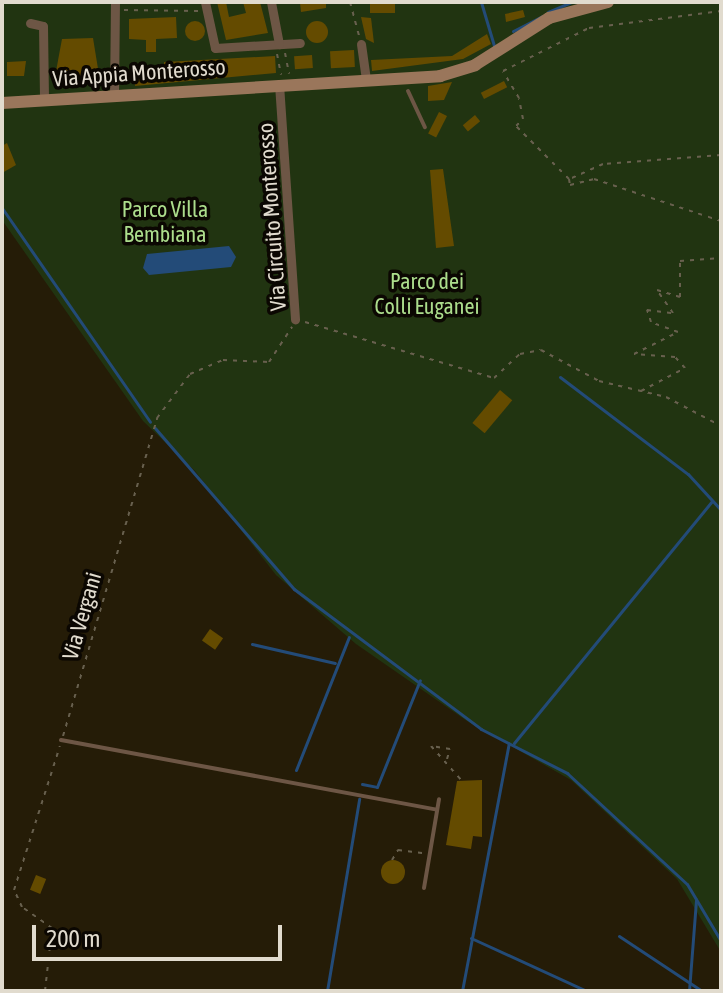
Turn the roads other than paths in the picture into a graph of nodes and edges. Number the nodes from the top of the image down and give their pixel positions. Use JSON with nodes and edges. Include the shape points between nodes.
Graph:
{"nodes":[{"id":1,"x":271,"y":2,"type":"edge"},
{"id":2,"x":608,"y":2,"type":"edge"},
{"id":3,"x":115,"y":6,"type":"edge"},
{"id":4,"x":206,"y":7,"type":"edge"},
{"id":5,"x":30,"y":23,"type":"dead end"},
{"id":6,"x":300,"y":43,"type":"dead end"},
{"id":7,"x":361,"y":44,"type":"road end"},
{"id":8,"x":279,"y":45,"type":"junction"},
{"id":9,"x":284,"y":81,"type":"junction"},
{"id":10,"x":366,"y":81,"type":"junction"},
{"id":11,"x":408,"y":91,"type":"dead end"},
{"id":12,"x":114,"y":96,"type":"junction"},
{"id":13,"x":44,"y":100,"type":"junction"},
{"id":14,"x":2,"y":103,"type":"edge"},
{"id":15,"x":425,"y":127,"type":"dead end"},
{"id":16,"x":295,"y":319,"type":"road end"},
{"id":17,"x":61,"y":740,"type":"road end"},
{"id":18,"x":439,"y":799,"type":"dead end"},
{"id":19,"x":437,"y":810,"type":"junction"},
{"id":20,"x":424,"y":888,"type":"dead end"}],
"edges":[{"from":1,"to":8,"type":"street"},
{"from":2,"to":10,"type":"main road","name":"Via Appia Monterosso","via":[[549,18],[453,73]]},
{"from":3,"to":12,"type":"street"},
{"from":4,"to":8,"type":"street","via":[[215,48]]},
{"from":5,"to":13,"type":"street","via":[[43,26]]},
{"from":6,"to":8,"type":"street"},
{"from":7,"to":10,"type":"street"},
{"from":9,"to":10,"type":"main road","name":"Via Appia Monterosso"},
{"from":9,"to":12,"type":"main road","name":"Via Appia Monterosso"},
{"from":9,"to":16,"type":"street","name":"Via Circuito Monterosso"},
{"from":11,"to":15,"type":"lane"},
{"from":12,"to":13,"type":"main road","name":"Via Appia Monterosso"},
{"from":13,"to":14,"type":"main road","name":"Via Appia Monterosso"},
{"from":17,"to":19,"type":"lane"},
{"from":18,"to":19,"type":"lane"},
{"from":19,"to":20,"type":"lane"}]}
